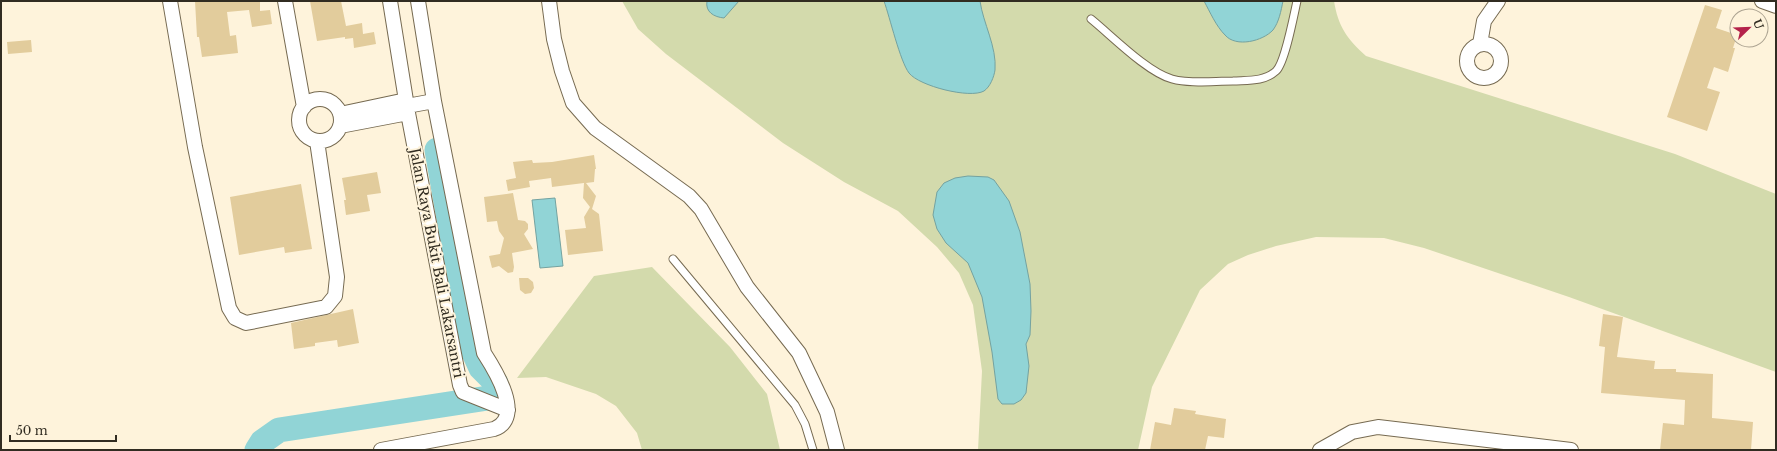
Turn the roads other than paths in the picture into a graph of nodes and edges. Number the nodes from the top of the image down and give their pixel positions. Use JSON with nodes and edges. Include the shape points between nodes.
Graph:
{"nodes":[{"id":1,"x":170,"y":1,"type":"edge"},
{"id":2,"x":285,"y":1,"type":"edge"},
{"id":3,"x":390,"y":1,"type":"edge"},
{"id":4,"x":418,"y":1,"type":"edge"},
{"id":5,"x":549,"y":1,"type":"edge"},
{"id":6,"x":1297,"y":1,"type":"edge"},
{"id":7,"x":1498,"y":1,"type":"edge"},
{"id":8,"x":1762,"y":1,"type":"edge"},
{"id":9,"x":1776,"y":6,"type":"edge"},
{"id":10,"x":1091,"y":19,"type":"dead end"},
{"id":11,"x":1480,"y":44,"type":"dead end"},
{"id":12,"x":432,"y":101,"type":"junction"},
{"id":13,"x":410,"y":106,"type":"junction"},
{"id":14,"x":304,"y":108,"type":"junction"},
{"id":15,"x":340,"y":120,"type":"junction"},
{"id":16,"x":317,"y":141,"type":"junction"},
{"id":17,"x":673,"y":259,"type":"dead end"},
{"id":18,"x":504,"y":408,"type":"junction"},
{"id":19,"x":381,"y":450,"type":"edge"},
{"id":20,"x":813,"y":450,"type":"edge"},
{"id":21,"x":837,"y":450,"type":"edge"},
{"id":22,"x":1320,"y":450,"type":"edge"},
{"id":23,"x":1571,"y":450,"type":"edge"}],
"edges":[{"from":1,"to":16,"type":"street","via":[[195,147],[229,308],[235,318],[246,323],[326,307],[335,296],[336,277]]},
{"from":2,"to":14,"type":"street"},
{"from":3,"to":13,"type":"street","name":"Jalan Raya Bukit Bali Lakarsantri"},
{"from":4,"to":12,"type":"street","name":"Jalan Raya Bukit Bali Lakarsantri"},
{"from":5,"to":21,"type":"street","via":[[554,38],[573,103],[595,128],[689,196],[701,209],[747,287],[799,353],[827,412]]},
{"from":6,"to":10,"type":"lane","via":[[1277,70],[1266,78],[1252,80],[1172,79],[1154,71]]},
{"from":7,"to":11,"type":"street","via":[[1484,21]]},
{"from":8,"to":9,"type":"street"},
{"from":12,"to":13,"type":"street"},
{"from":12,"to":18,"type":"street","name":"Jalan Raya Bukit Bali Lakarsantri","via":[[484,353],[495,370],[506,397]]},
{"from":13,"to":15,"type":"street"},
{"from":13,"to":18,"type":"street","name":"Jalan Raya Bukit Bali Lakarsantri","via":[[458,378],[463,392]]},
{"from":14,"to":15,"type":"street","via":[[314,100],[327,101],[333,104]]},
{"from":14,"to":16,"type":"street","via":[[300,114],[301,128],[304,134]]},
{"from":15,"to":16,"type":"street","via":[[336,134],[331,139]]},
{"from":17,"to":20,"type":"lane","via":[[795,406],[805,424]]},
{"from":18,"to":19,"type":"street","via":[[506,420],[502,426],[494,429]]},
{"from":22,"to":23,"type":"street","via":[[1352,432],[1378,427]]}]}
